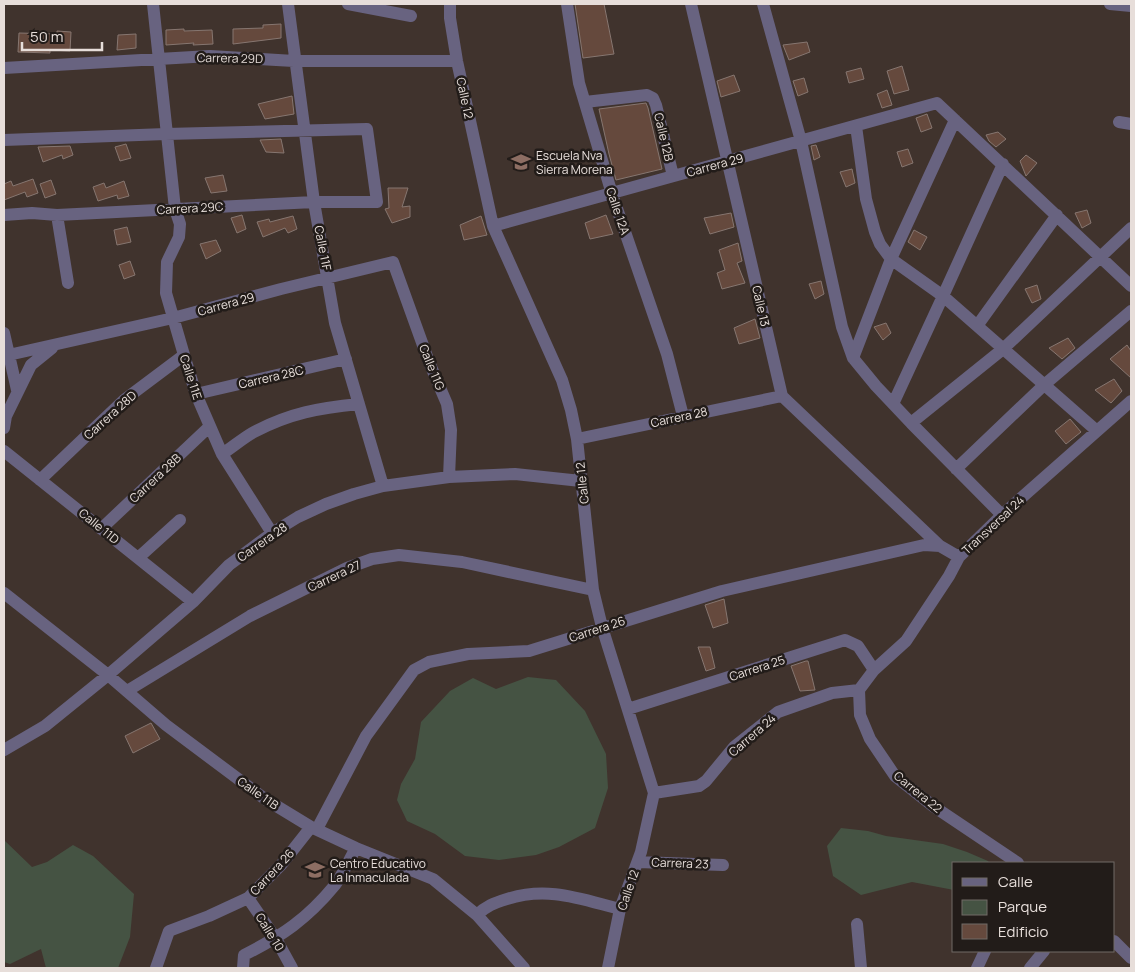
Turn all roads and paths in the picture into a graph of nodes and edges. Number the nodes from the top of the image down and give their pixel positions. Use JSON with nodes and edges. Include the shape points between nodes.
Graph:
{"nodes":[{"id":1,"x":153,"y":4,"type":"edge"},
{"id":2,"x":288,"y":4,"type":"edge"},
{"id":3,"x":348,"y":4,"type":"edge"},
{"id":4,"x":450,"y":4,"type":"edge"},
{"id":5,"x":567,"y":4,"type":"edge"},
{"id":6,"x":691,"y":4,"type":"edge"},
{"id":7,"x":763,"y":4,"type":"edge"},
{"id":8,"x":1110,"y":4,"type":"edge"},
{"id":9,"x":1131,"y":6,"type":"edge"},
{"id":10,"x":411,"y":16,"type":"dead end"},
{"id":11,"x":159,"y":60,"type":"junction"},
{"id":12,"x":294,"y":61,"type":"junction"},
{"id":13,"x":457,"y":61,"type":"junction"},
{"id":14,"x":4,"y":68,"type":"edge"},
{"id":15,"x":585,"y":102,"type":"junction"},
{"id":16,"x":955,"y":120,"type":"junction"},
{"id":17,"x":856,"y":126,"type":"junction"},
{"id":18,"x":304,"y":130,"type":"junction"},
{"id":19,"x":166,"y":134,"type":"junction"},
{"id":20,"x":4,"y":140,"type":"edge"},
{"id":21,"x":801,"y":141,"type":"junction"},
{"id":22,"x":728,"y":161,"type":"junction"},
{"id":23,"x":1003,"y":164,"type":"junction"},
{"id":24,"x":673,"y":176,"type":"junction"},
{"id":25,"x":612,"y":194,"type":"junction"},
{"id":26,"x":314,"y":202,"type":"junction"},
{"id":27,"x":175,"y":209,"type":"junction"},
{"id":28,"x":4,"y":214,"type":"edge"},
{"id":29,"x":57,"y":215,"type":"junction"},
{"id":30,"x":1057,"y":215,"type":"junction"},
{"id":31,"x":493,"y":226,"type":"junction"},
{"id":32,"x":1131,"y":228,"type":"edge"},
{"id":33,"x":1101,"y":257,"type":"junction"},
{"id":34,"x":891,"y":259,"type":"junction"},
{"id":35,"x":392,"y":262,"type":"joint"},
{"id":36,"x":328,"y":277,"type":"junction"},
{"id":37,"x":68,"y":283,"type":"dead end"},
{"id":38,"x":1131,"y":286,"type":"edge"},
{"id":39,"x":943,"y":296,"type":"junction"},
{"id":40,"x":1131,"y":311,"type":"edge"},
{"id":41,"x":173,"y":318,"type":"junction"},
{"id":42,"x":977,"y":326,"type":"junction"},
{"id":43,"x":4,"y":333,"type":"edge"},
{"id":44,"x":58,"y":343,"type":"junction"},
{"id":45,"x":1003,"y":349,"type":"junction"},
{"id":46,"x":184,"y":355,"type":"junction"},
{"id":47,"x":6,"y":356,"type":"edge"},
{"id":48,"x":853,"y":358,"type":"junction"},
{"id":49,"x":346,"y":359,"type":"junction"},
{"id":50,"x":1044,"y":385,"type":"junction"},
{"id":51,"x":17,"y":390,"type":"junction"},
{"id":52,"x":196,"y":394,"type":"junction"},
{"id":53,"x":782,"y":396,"type":"junction"},
{"id":54,"x":1131,"y":401,"type":"edge"},
{"id":55,"x":359,"y":404,"type":"junction"},
{"id":56,"x":893,"y":404,"type":"junction"},
{"id":57,"x":683,"y":416,"type":"junction"},
{"id":58,"x":910,"y":423,"type":"junction"},
{"id":59,"x":209,"y":427,"type":"junction"},
{"id":60,"x":4,"y":428,"type":"edge"},
{"id":61,"x":1097,"y":431,"type":"junction"},
{"id":62,"x":577,"y":438,"type":"junction"},
{"id":63,"x":4,"y":451,"type":"edge"},
{"id":64,"x":222,"y":454,"type":"junction"},
{"id":65,"x":956,"y":469,"type":"junction"},
{"id":66,"x":449,"y":477,"type":"junction"},
{"id":67,"x":40,"y":480,"type":"junction"},
{"id":68,"x":581,"y":481,"type":"junction"},
{"id":69,"x":383,"y":486,"type":"junction"},
{"id":70,"x":1002,"y":515,"type":"junction"},
{"id":71,"x":180,"y":520,"type":"dead end"},
{"id":72,"x":101,"y":529,"type":"junction"},
{"id":73,"x":272,"y":532,"type":"junction"},
{"id":74,"x":940,"y":546,"type":"junction"},
{"id":75,"x":959,"y":557,"type":"junction"},
{"id":76,"x":138,"y":558,"type":"junction"},
{"id":77,"x":593,"y":590,"type":"junction"},
{"id":78,"x":4,"y":593,"type":"edge"},
{"id":79,"x":193,"y":602,"type":"junction"},
{"id":80,"x":602,"y":627,"type":"junction"},
{"id":81,"x":874,"y":670,"type":"junction"},
{"id":82,"x":108,"y":675,"type":"junction"},
{"id":83,"x":858,"y":690,"type":"junction"},
{"id":84,"x":127,"y":691,"type":"junction"},
{"id":85,"x":628,"y":709,"type":"junction"},
{"id":86,"x":4,"y":750,"type":"edge"},
{"id":87,"x":654,"y":793,"type":"junction"},
{"id":88,"x":314,"y":828,"type":"junction"},
{"id":89,"x":356,"y":848,"type":"junction"},
{"id":90,"x":638,"y":862,"type":"junction"},
{"id":91,"x":1017,"y":862,"type":"edge"},
{"id":92,"x":723,"y":865,"type":"dead end"},
{"id":93,"x":248,"y":898,"type":"junction"},
{"id":94,"x":620,"y":909,"type":"junction"},
{"id":95,"x":477,"y":915,"type":"junction"},
{"id":96,"x":857,"y":924,"type":"dead end"},
{"id":97,"x":276,"y":939,"type":"junction"},
{"id":98,"x":1115,"y":941,"type":"edge"},
{"id":99,"x":985,"y":952,"type":"edge"},
{"id":100,"x":1043,"y":952,"type":"edge"},
{"id":101,"x":1131,"y":960,"type":"edge"},
{"id":102,"x":156,"y":968,"type":"edge"},
{"id":103,"x":243,"y":968,"type":"edge"},
{"id":104,"x":292,"y":968,"type":"edge"},
{"id":105,"x":524,"y":968,"type":"edge"},
{"id":106,"x":608,"y":968,"type":"edge"},
{"id":107,"x":861,"y":968,"type":"edge"},
{"id":108,"x":977,"y":968,"type":"edge"},
{"id":109,"x":1030,"y":968,"type":"edge"},
{"id":110,"x":1129,"y":968,"type":"edge"}],
"edges":[{"from":1,"to":11,"type":"street","name":"Calle 11E"},
{"from":2,"to":12,"type":"street","name":"Calle 11F"},
{"from":3,"to":10,"type":"street"},
{"from":4,"to":13,"type":"street","name":"Calle 12"},
{"from":5,"to":15,"type":"street","name":"Calle 12A"},
{"from":6,"to":22,"type":"street","name":"Calle 13"},
{"from":7,"to":21,"type":"street"},
{"from":8,"to":9,"type":"street"},
{"from":11,"to":12,"type":"street","name":"Carrera 29D","via":[[210,56]]},
{"from":11,"to":14,"type":"street","name":"Carrera 29D"},
{"from":11,"to":19,"type":"street","name":"Calle 11E"},
{"from":12,"to":13,"type":"street","name":"Carrera 29D"},
{"from":12,"to":18,"type":"street","name":"Calle 11F"},
{"from":13,"to":31,"type":"street","name":"Calle 12"},
{"from":15,"to":24,"type":"street","name":"Calle 12B","via":[[647,95],[653,98]]},
{"from":15,"to":25,"type":"street","name":"Calle 12A"},
{"from":16,"to":17,"type":"street","name":"Carrera 29","via":[[937,103]]},
{"from":16,"to":23,"type":"street"},
{"from":16,"to":34,"type":"street"},
{"from":17,"to":21,"type":"street","name":"Carrera 29"},
{"from":17,"to":34,"type":"street","via":[[866,199],[875,232]]},
{"from":18,"to":19,"type":"street"},
{"from":18,"to":26,"type":"street","name":"Calle 11F"},
{"from":18,"to":26,"type":"street","name":"Carrera 29C","via":[[367,129],[377,202]]},
{"from":19,"to":20,"type":"street"},
{"from":19,"to":27,"type":"street","name":"Calle 11E"},
{"from":21,"to":22,"type":"street","name":"Carrera 29"},
{"from":21,"to":48,"type":"street","via":[[842,327]]},
{"from":22,"to":24,"type":"street","name":"Carrera 29"},
{"from":22,"to":53,"type":"street","name":"Calle 13"},
{"from":23,"to":30,"type":"street"},
{"from":23,"to":39,"type":"street"},
{"from":24,"to":25,"type":"street","name":"Carrera 29"},
{"from":25,"to":31,"type":"street","name":"Carrera 29"},
{"from":25,"to":57,"type":"street","name":"Calle 12A","via":[[667,354]]},
{"from":26,"to":27,"type":"street","name":"Carrera 29C"},
{"from":26,"to":36,"type":"street","name":"Calle 11F"},
{"from":27,"to":29,"type":"street","name":"Carrera 29C"},
{"from":27,"to":41,"type":"street","name":"Calle 11E","via":[[180,224],[179,237],[166,270],[166,293]]},
{"from":28,"to":29,"type":"street","name":"Carrera 29C"},
{"from":29,"to":37,"type":"street"},
{"from":30,"to":33,"type":"street"},
{"from":30,"to":42,"type":"street"},
{"from":31,"to":62,"type":"street","name":"Calle 12","via":[[562,380]]},
{"from":32,"to":33,"type":"street"},
{"from":33,"to":38,"type":"street"},
{"from":33,"to":45,"type":"street"},
{"from":34,"to":39,"type":"street"},
{"from":34,"to":48,"type":"street"},
{"from":35,"to":36,"type":"street","name":"Carrera 29"},
{"from":35,"to":66,"type":"street","name":"Calle 11G","via":[[447,404],[451,430]]},
{"from":36,"to":41,"type":"street","name":"Carrera 29"},
{"from":36,"to":49,"type":"street","name":"Calle 11F","via":[[335,323]]},
{"from":39,"to":42,"type":"street"},
{"from":39,"to":56,"type":"street"},
{"from":40,"to":50,"type":"street"},
{"from":41,"to":44,"type":"street","name":"Carrera 29"},
{"from":41,"to":46,"type":"street","name":"Calle 11E"},
{"from":42,"to":45,"type":"street"},
{"from":43,"to":47,"type":"street"},
{"from":44,"to":47,"type":"street","name":"Carrera 29"},
{"from":44,"to":51,"type":"street","name":"Carrera 29","via":[[31,365]]},
{"from":45,"to":50,"type":"street"},
{"from":45,"to":58,"type":"street"},
{"from":46,"to":52,"type":"street","name":"Calle 11E"},
{"from":46,"to":67,"type":"street","name":"Carrera 28D","via":[[124,400]]},
{"from":47,"to":51,"type":"street"},
{"from":48,"to":56,"type":"street"},
{"from":49,"to":52,"type":"street","name":"Carrera 28C"},
{"from":49,"to":55,"type":"street","name":"Calle 11F"},
{"from":50,"to":61,"type":"street"},
{"from":50,"to":65,"type":"street"},
{"from":51,"to":60,"type":"street","name":"Carrera 29"},
{"from":52,"to":59,"type":"street","name":"Calle 11E"},
{"from":53,"to":57,"type":"street","name":"Carrera 28"},
{"from":53,"to":74,"type":"street"},
{"from":54,"to":61,"type":"street","name":"Transversal 24"},
{"from":55,"to":64,"type":"street","via":[[322,408],[286,417],[253,433]]},
{"from":55,"to":69,"type":"street","name":"Calle 11F"},
{"from":56,"to":58,"type":"street"},
{"from":57,"to":62,"type":"street","name":"Carrera 28"},
{"from":58,"to":65,"type":"street"},
{"from":59,"to":64,"type":"street","name":"Calle 11E"},
{"from":59,"to":72,"type":"street","name":"Carrera 28B"},
{"from":61,"to":70,"type":"street","name":"Transversal 24"},
{"from":62,"to":68,"type":"street","name":"Calle 12"},
{"from":63,"to":67,"type":"street","name":"Calle 11D"},
{"from":64,"to":73,"type":"street","name":"Calle 11E"},
{"from":65,"to":70,"type":"street"},
{"from":66,"to":68,"type":"street","name":"Carrera 28","via":[[515,474]]},
{"from":66,"to":69,"type":"street","name":"Carrera 28"},
{"from":67,"to":72,"type":"street","name":"Calle 11D"},
{"from":68,"to":77,"type":"street","name":"Calle 12"},
{"from":69,"to":73,"type":"street","name":"Carrera 28","via":[[326,504]]},
{"from":70,"to":75,"type":"street","name":"Transversal 24"},
{"from":71,"to":76,"type":"street"},
{"from":72,"to":76,"type":"street","name":"Calle 11D"},
{"from":73,"to":79,"type":"street","name":"Carrera 28","via":[[229,565]]},
{"from":74,"to":75,"type":"street"},
{"from":74,"to":80,"type":"street","name":"Carrera 26","via":[[915,547],[722,591]]},
{"from":75,"to":81,"type":"street","name":"Transversal 24","via":[[906,641]]},
{"from":76,"to":79,"type":"street","name":"Calle 11D"},
{"from":77,"to":80,"type":"street","name":"Calle 12"},
{"from":77,"to":84,"type":"street","name":"Carrera 27","via":[[462,562],[399,555],[372,559],[250,616]]},
{"from":78,"to":82,"type":"street","name":"Calle 11B"},
{"from":79,"to":82,"type":"street","name":"Carrera 28"},
{"from":80,"to":85,"type":"street","name":"Calle 12"},
{"from":80,"to":88,"type":"street","name":"Carrera 26","via":[[529,651],[468,654],[429,662],[414,670],[366,736]]},
{"from":81,"to":83,"type":"street","name":"Transversal 24"},
{"from":81,"to":85,"type":"street","name":"Carrera 25","via":[[858,646],[845,640]]},
{"from":82,"to":84,"type":"street","name":"Calle 11B"},
{"from":82,"to":86,"type":"street","name":"Carrera 28","via":[[45,726]]},
{"from":83,"to":87,"type":"street","name":"Carrera 24","via":[[832,693],[778,712],[734,747],[699,786]]},
{"from":83,"to":91,"type":"street","name":"Carrera 22","via":[[860,714],[870,739],[895,776]]},
{"from":84,"to":88,"type":"street","name":"Calle 11B","via":[[166,725],[265,799]]},
{"from":85,"to":87,"type":"street","name":"Calle 12"},
{"from":87,"to":90,"type":"street","name":"Calle 12"},
{"from":88,"to":89,"type":"street","name":"Calle 11B"},
{"from":88,"to":93,"type":"street","name":"Carrera 26"},
{"from":89,"to":95,"type":"street","name":"Calle 11B","via":[[433,879]]},
{"from":89,"to":97,"type":"street","via":[[336,883],[309,914]]},
{"from":90,"to":92,"type":"street","name":"Carrera 23"},
{"from":90,"to":94,"type":"street","name":"Calle 12"},
{"from":93,"to":97,"type":"street","name":"Calle 10"},
{"from":93,"to":102,"type":"street","name":"Carrera 26","via":[[169,931]]},
{"from":94,"to":95,"type":"street","via":[[557,893],[524,894],[487,906]]},
{"from":94,"to":106,"type":"street","name":"Calle 12"},
{"from":95,"to":105,"type":"street","name":"Calle 11B"},
{"from":96,"to":107,"type":"street"},
{"from":97,"to":103,"type":"street","via":[[244,955]]},
{"from":97,"to":104,"type":"street","name":"Calle 10"},
{"from":98,"to":101,"type":"street"},
{"from":99,"to":108,"type":"street"},
{"from":100,"to":109,"type":"street"},
{"from":101,"to":110,"type":"street"}]}
